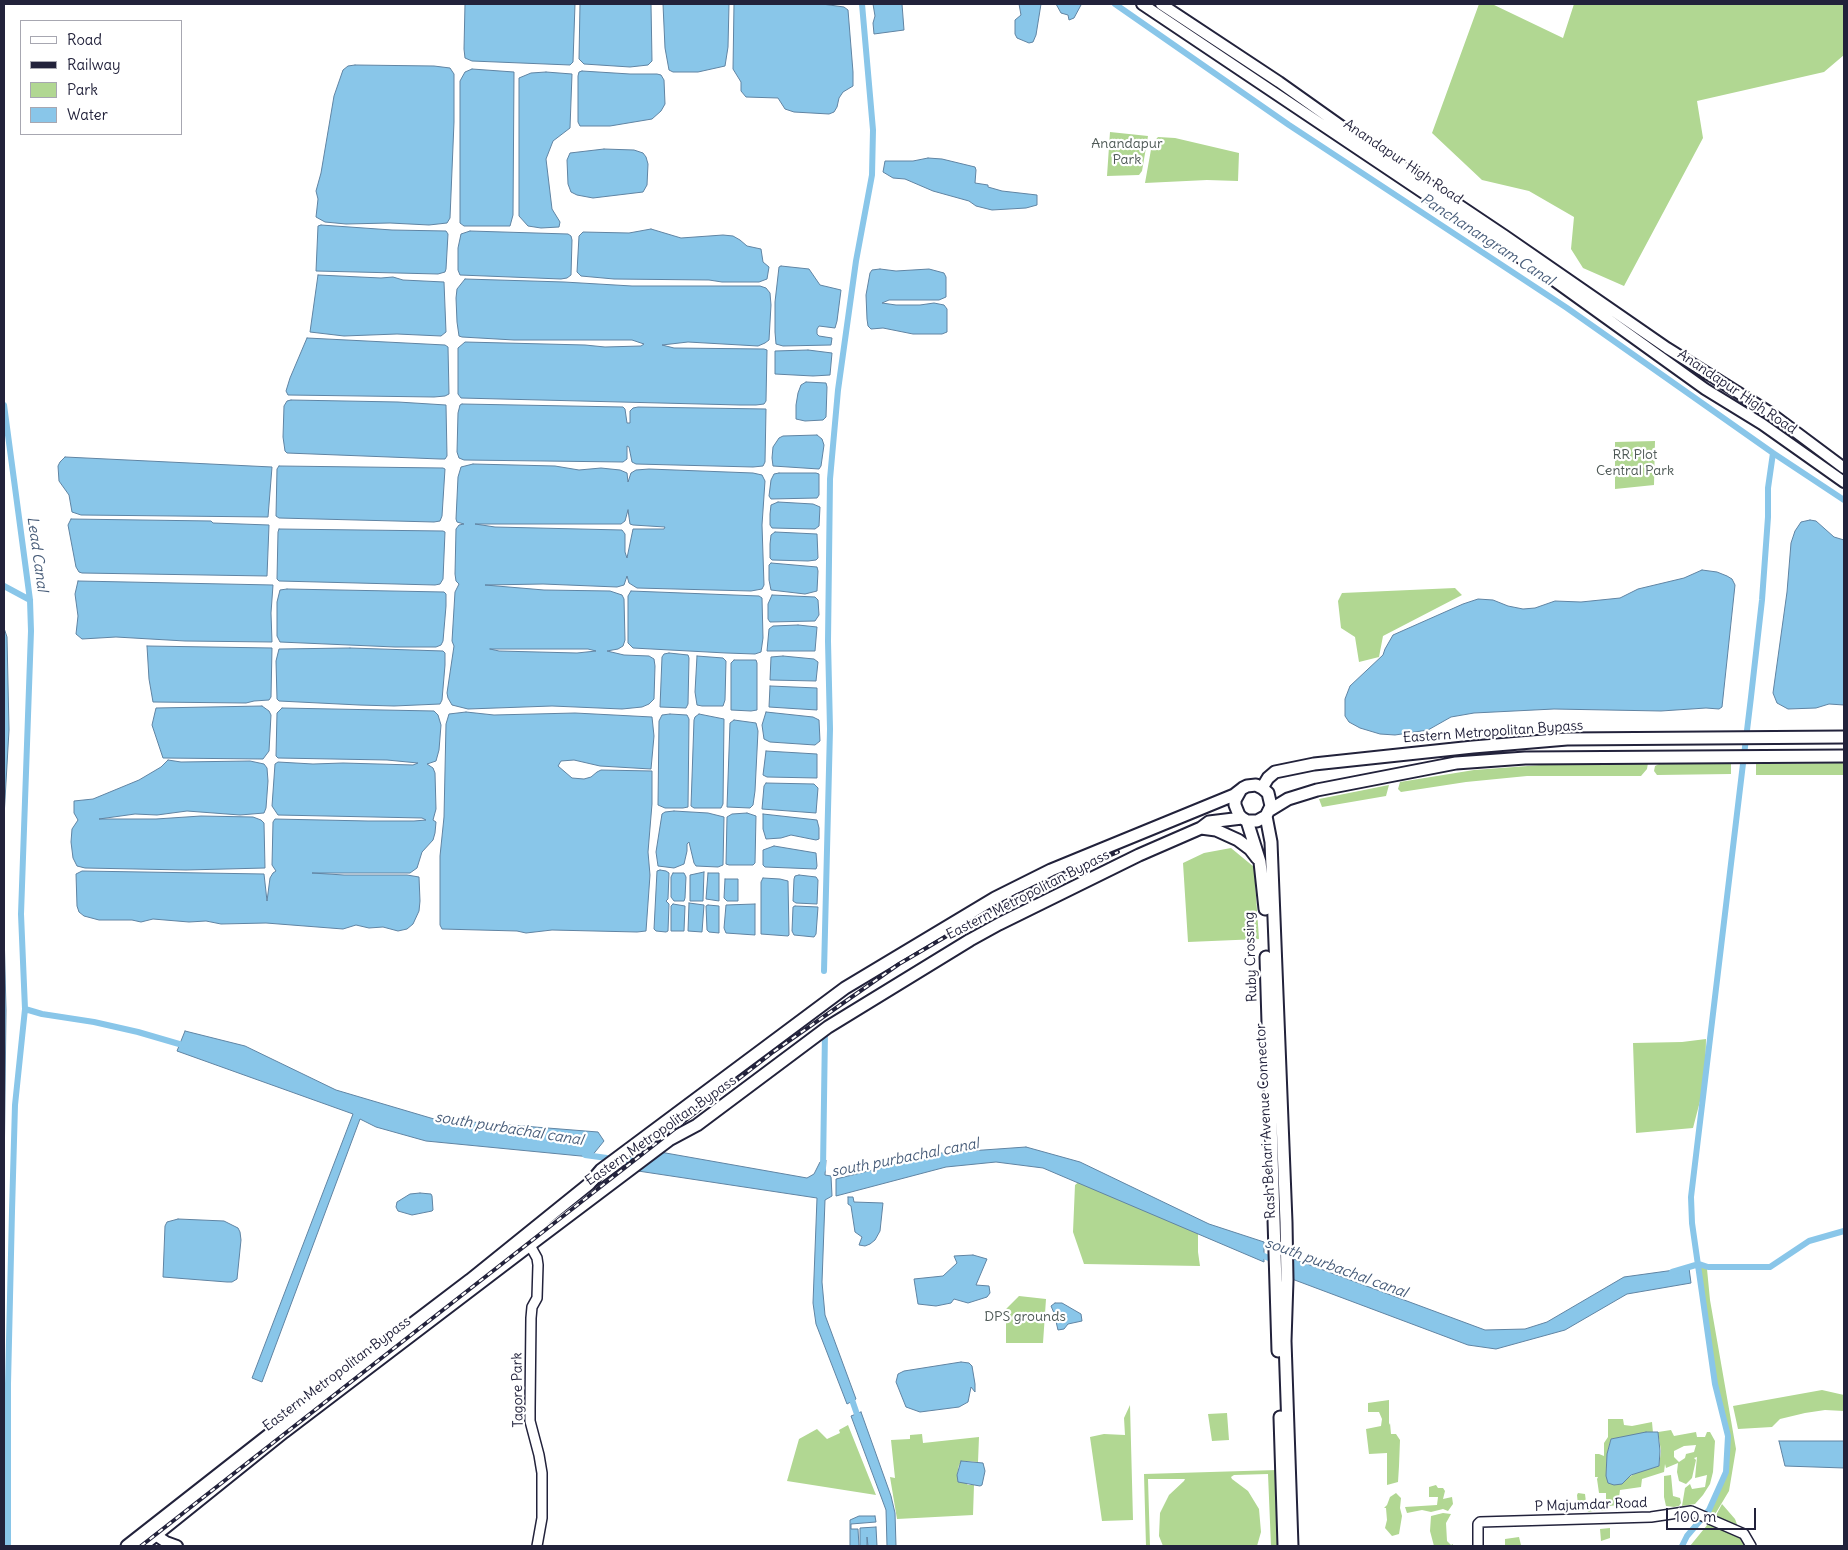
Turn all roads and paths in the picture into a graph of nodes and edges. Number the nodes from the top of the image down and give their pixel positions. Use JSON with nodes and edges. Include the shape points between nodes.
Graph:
{"nodes":[{"id":1,"x":1142,"y":4,"type":"edge"},
{"id":2,"x":1161,"y":4,"type":"edge"},
{"id":3,"x":1174,"y":13,"type":"edge"},
{"id":4,"x":1844,"y":468,"type":"edge"},
{"id":5,"x":1844,"y":482,"type":"edge"},
{"id":6,"x":1844,"y":737,"type":"edge"},
{"id":7,"x":1844,"y":756,"type":"edge"},
{"id":8,"x":1262,"y":788,"type":"junction"},
{"id":9,"x":1240,"y":791,"type":"junction"},
{"id":10,"x":1268,"y":813,"type":"junction"},
{"id":11,"x":1245,"y":819,"type":"junction"},
{"id":12,"x":1201,"y":828,"type":"junction"},
{"id":13,"x":1260,"y":862,"type":"junction"},
{"id":14,"x":530,"y":1241,"type":"junction"},
{"id":15,"x":1281,"y":1246,"type":"junction"},
{"id":16,"x":154,"y":1532,"type":"junction"},
{"id":17,"x":127,"y":1546,"type":"edge"},
{"id":18,"x":142,"y":1546,"type":"edge"},
{"id":19,"x":177,"y":1546,"type":"edge"},
{"id":20,"x":537,"y":1546,"type":"edge"},
{"id":21,"x":1284,"y":1546,"type":"edge"},
{"id":22,"x":1292,"y":1546,"type":"edge"},
{"id":23,"x":1478,"y":1546,"type":"edge"},
{"id":24,"x":1751,"y":1546,"type":"edge"}],
"edges":[{"from":1,"to":3,"type":"main road","name":"Anandapur High Road"},
{"from":2,"to":3,"type":"main road","name":"Anandapur High Road"},
{"from":3,"to":4,"type":"main road","name":"Anandapur High Road","via":[[1669,350],[1769,412]]},
{"from":3,"to":5,"type":"main road","name":"Anandapur High Road","via":[[1705,390],[1762,424]]},
{"from":6,"to":8,"type":"main road","name":"Eastern Metropolitan Bypass","via":[[1567,739],[1314,764],[1275,772]]},
{"from":7,"to":10,"type":"main road","name":"Eastern Metropolitan Bypass","via":[[1525,758],[1456,763],[1317,790],[1288,799]]},
{"from":8,"to":9,"type":"main road","via":[[1252,785]]},
{"from":8,"to":10,"type":"main road","via":[[1270,797]]},
{"from":9,"to":11,"type":"main road","name":"Ruby Crossing","via":[[1235,805],[1239,815]]},
{"from":9,"to":14,"type":"main road","name":"Eastern Metropolitan Bypass","via":[[1052,870],[989,901],[845,988],[601,1170]]},
{"from":10,"to":11,"type":"main road","via":[[1258,821]]},
{"from":10,"to":15,"type":"main road","name":"Rash Behari Avenue Connector"},
{"from":11,"to":12,"type":"main road","name":"Eastern Metropolitan Bypass","via":[[1209,822]]},
{"from":11,"to":13,"type":"main road","name":"Ruby Crossing"},
{"from":12,"to":13,"type":"main road","via":[[1216,830],[1238,840]]},
{"from":12,"to":14,"type":"main road","name":"Eastern Metropolitan Bypass","via":[[999,924],[970,940],[903,987],[828,1027],[697,1125],[669,1140]]},
{"from":13,"to":15,"type":"main road","name":"Ruby Crossing"},
{"from":14,"to":16,"type":"main road","name":"Eastern Metropolitan Bypass"},
{"from":14,"to":20,"type":"street","name":"Tagore Park","via":[[538,1265],[537,1298],[531,1318],[530,1405],[530,1421],[542,1473],[542,1518]]},
{"from":15,"to":21,"type":"main road","name":"Rash Behari Avenue Connector","via":[[1275,1275]]},
{"from":15,"to":22,"type":"main road","name":"Rash Behari Avenue Connector","via":[[1287,1280],[1285,1342]]},
{"from":16,"to":17,"type":"main road"},
{"from":16,"to":18,"type":"main road","name":"Eastern Metropolitan Bypass"},
{"from":16,"to":19,"type":"main road"},
{"from":23,"to":24,"type":"street","name":"P Majumdar Road","via":[[1479,1522],[1651,1517],[1694,1512],[1744,1534]]}]}
